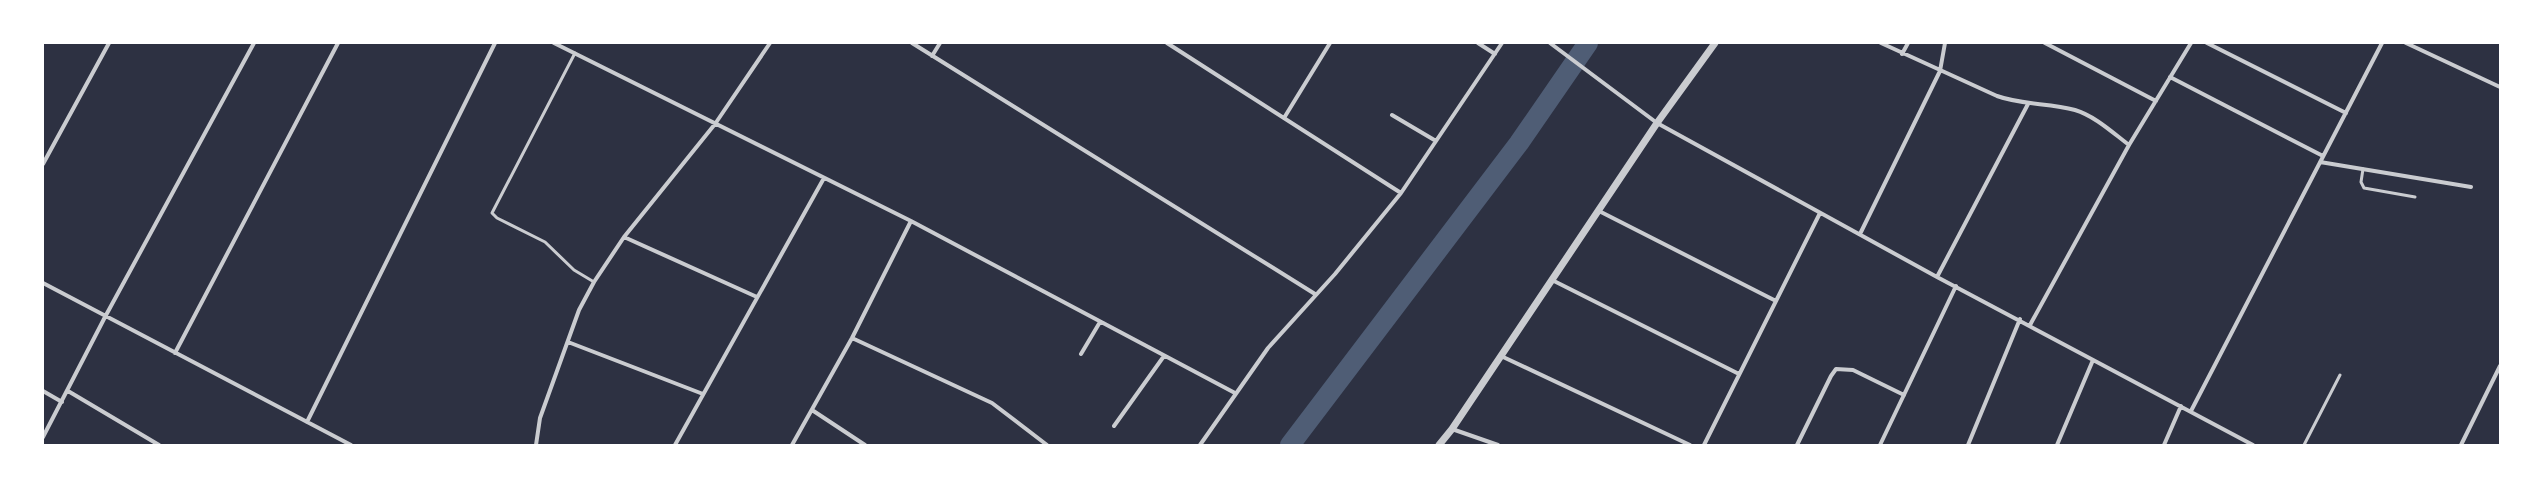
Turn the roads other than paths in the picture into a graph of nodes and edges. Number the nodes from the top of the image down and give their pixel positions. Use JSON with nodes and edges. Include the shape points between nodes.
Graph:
{"nodes":[{"id":1,"x":109,"y":43,"type":"edge"},
{"id":2,"x":254,"y":43,"type":"edge"},
{"id":3,"x":338,"y":43,"type":"edge"},
{"id":4,"x":495,"y":43,"type":"edge"},
{"id":5,"x":554,"y":43,"type":"edge"},
{"id":6,"x":770,"y":43,"type":"edge"},
{"id":7,"x":912,"y":43,"type":"edge"},
{"id":8,"x":940,"y":43,"type":"edge"},
{"id":9,"x":1167,"y":43,"type":"edge"},
{"id":10,"x":1330,"y":43,"type":"edge"},
{"id":11,"x":1478,"y":43,"type":"edge"},
{"id":12,"x":1502,"y":43,"type":"edge"},
{"id":13,"x":1550,"y":43,"type":"edge"},
{"id":14,"x":1715,"y":43,"type":"edge"},
{"id":15,"x":1881,"y":43,"type":"edge"},
{"id":16,"x":1908,"y":43,"type":"edge"},
{"id":17,"x":1945,"y":43,"type":"edge"},
{"id":18,"x":2045,"y":43,"type":"edge"},
{"id":19,"x":2191,"y":43,"type":"edge"},
{"id":20,"x":2207,"y":43,"type":"edge"},
{"id":21,"x":2382,"y":43,"type":"edge"},
{"id":22,"x":2406,"y":43,"type":"edge"},
{"id":23,"x":575,"y":54,"type":"junction"},
{"id":24,"x":1495,"y":54,"type":"junction"},
{"id":25,"x":1902,"y":54,"type":"junction"},
{"id":26,"x":932,"y":56,"type":"junction"},
{"id":27,"x":1940,"y":71,"type":"junction"},
{"id":28,"x":2170,"y":77,"type":"junction"},
{"id":29,"x":2500,"y":87,"type":"edge"},
{"id":30,"x":2156,"y":101,"type":"junction"},
{"id":31,"x":2028,"y":104,"type":"junction"},
{"id":32,"x":2346,"y":113,"type":"junction"},
{"id":33,"x":1392,"y":115,"type":"dead end"},
{"id":34,"x":1284,"y":118,"type":"junction"},
{"id":35,"x":1657,"y":123,"type":"junction"},
{"id":36,"x":714,"y":124,"type":"junction"},
{"id":37,"x":1436,"y":141,"type":"junction"},
{"id":38,"x":2129,"y":145,"type":"junction"},
{"id":39,"x":2323,"y":156,"type":"junction"},
{"id":40,"x":2320,"y":162,"type":"junction"},
{"id":41,"x":43,"y":164,"type":"edge"},
{"id":42,"x":2363,"y":169,"type":"junction"},
{"id":43,"x":824,"y":178,"type":"junction"},
{"id":44,"x":2471,"y":187,"type":"dead end"},
{"id":45,"x":1401,"y":193,"type":"junction"},
{"id":46,"x":2415,"y":197,"type":"dead end"},
{"id":47,"x":1599,"y":211,"type":"junction"},
{"id":48,"x":1820,"y":213,"type":"junction"},
{"id":49,"x":911,"y":221,"type":"junction"},
{"id":50,"x":1860,"y":234,"type":"junction"},
{"id":51,"x":624,"y":237,"type":"junction"},
{"id":52,"x":1937,"y":277,"type":"junction"},
{"id":53,"x":1552,"y":280,"type":"junction"},
{"id":54,"x":594,"y":282,"type":"junction"},
{"id":55,"x":43,"y":283,"type":"edge"},
{"id":56,"x":1956,"y":286,"type":"junction"},
{"id":57,"x":1315,"y":294,"type":"junction"},
{"id":58,"x":757,"y":298,"type":"junction"},
{"id":59,"x":1776,"y":301,"type":"junction"},
{"id":60,"x":105,"y":317,"type":"junction"},
{"id":61,"x":2020,"y":320,"type":"junction"},
{"id":62,"x":1100,"y":322,"type":"junction"},
{"id":63,"x":2030,"y":325,"type":"junction"},
{"id":64,"x":852,"y":338,"type":"junction"},
{"id":65,"x":568,"y":342,"type":"junction"},
{"id":66,"x":175,"y":353,"type":"junction"},
{"id":67,"x":1080,"y":354,"type":"dead end"},
{"id":68,"x":1164,"y":356,"type":"junction"},
{"id":69,"x":1501,"y":356,"type":"junction"},
{"id":70,"x":2093,"y":360,"type":"junction"},
{"id":71,"x":2500,"y":366,"type":"edge"},
{"id":72,"x":1739,"y":374,"type":"junction"},
{"id":73,"x":2340,"y":375,"type":"dead end"},
{"id":74,"x":43,"y":391,"type":"edge"},
{"id":75,"x":68,"y":391,"type":"junction"},
{"id":76,"x":1235,"y":393,"type":"junction"},
{"id":77,"x":703,"y":394,"type":"junction"},
{"id":78,"x":1904,"y":395,"type":"junction"},
{"id":79,"x":62,"y":402,"type":"junction"},
{"id":80,"x":2181,"y":406,"type":"junction"},
{"id":81,"x":812,"y":410,"type":"junction"},
{"id":82,"x":2191,"y":411,"type":"junction"},
{"id":83,"x":307,"y":422,"type":"junction"},
{"id":84,"x":1114,"y":426,"type":"dead end"},
{"id":85,"x":1452,"y":429,"type":"junction"},
{"id":86,"x":43,"y":437,"type":"edge"},
{"id":87,"x":2246,"y":443,"type":"edge"},
{"id":88,"x":159,"y":445,"type":"edge"},
{"id":89,"x":351,"y":445,"type":"edge"},
{"id":90,"x":536,"y":445,"type":"edge"},
{"id":91,"x":675,"y":445,"type":"edge"},
{"id":92,"x":792,"y":445,"type":"edge"},
{"id":93,"x":865,"y":445,"type":"edge"},
{"id":94,"x":1047,"y":445,"type":"edge"},
{"id":95,"x":1200,"y":445,"type":"edge"},
{"id":96,"x":1439,"y":445,"type":"edge"},
{"id":97,"x":1498,"y":445,"type":"edge"},
{"id":98,"x":1690,"y":445,"type":"edge"},
{"id":99,"x":1704,"y":445,"type":"edge"},
{"id":100,"x":1797,"y":445,"type":"edge"},
{"id":101,"x":1880,"y":445,"type":"edge"},
{"id":102,"x":1968,"y":445,"type":"edge"},
{"id":103,"x":2057,"y":445,"type":"edge"},
{"id":104,"x":2164,"y":445,"type":"edge"},
{"id":105,"x":2253,"y":445,"type":"edge"},
{"id":106,"x":2304,"y":445,"type":"edge"},
{"id":107,"x":2461,"y":445,"type":"edge"}],
"edges":[{"from":1,"to":41,"type":"street"},
{"from":2,"to":60,"type":"street"},
{"from":3,"to":66,"type":"street"},
{"from":4,"to":83,"type":"street"},
{"from":5,"to":23,"type":"street"},
{"from":6,"to":36,"type":"street"},
{"from":7,"to":26,"type":"street"},
{"from":8,"to":26,"type":"street"},
{"from":9,"to":34,"type":"street"},
{"from":10,"to":34,"type":"street"},
{"from":11,"to":24,"type":"street"},
{"from":12,"to":24,"type":"street"},
{"from":13,"to":35,"type":"street"},
{"from":14,"to":35,"type":"street"},
{"from":15,"to":25,"type":"street"},
{"from":16,"to":25,"type":"street"},
{"from":17,"to":27,"type":"street"},
{"from":18,"to":30,"type":"street"},
{"from":19,"to":28,"type":"street"},
{"from":20,"to":32,"type":"street"},
{"from":21,"to":32,"type":"street"},
{"from":22,"to":29,"type":"street"},
{"from":23,"to":36,"type":"street"},
{"from":23,"to":54,"type":"lane","via":[[492,213],[545,242],[574,270]]},
{"from":24,"to":37,"type":"street"},
{"from":25,"to":27,"type":"street"},
{"from":26,"to":57,"type":"street"},
{"from":27,"to":31,"type":"street","via":[[1997,96]]},
{"from":27,"to":50,"type":"street"},
{"from":28,"to":30,"type":"street"},
{"from":28,"to":39,"type":"street"},
{"from":30,"to":38,"type":"street"},
{"from":31,"to":38,"type":"street","via":[[2075,110],[2092,118]]},
{"from":31,"to":52,"type":"street"},
{"from":32,"to":39,"type":"street"},
{"from":33,"to":37,"type":"street"},
{"from":34,"to":45,"type":"street"},
{"from":35,"to":47,"type":"street"},
{"from":35,"to":48,"type":"street"},
{"from":36,"to":43,"type":"street"},
{"from":36,"to":51,"type":"street"},
{"from":37,"to":45,"type":"street"},
{"from":38,"to":63,"type":"street"},
{"from":39,"to":40,"type":"street"},
{"from":40,"to":42,"type":"street"},
{"from":40,"to":82,"type":"street"},
{"from":42,"to":44,"type":"street"},
{"from":42,"to":46,"type":"lane","via":[[2361,182],[2364,188]]},
{"from":43,"to":49,"type":"street"},
{"from":43,"to":58,"type":"street"},
{"from":45,"to":57,"type":"street"},
{"from":47,"to":53,"type":"street"},
{"from":47,"to":59,"type":"street"},
{"from":48,"to":50,"type":"street"},
{"from":48,"to":59,"type":"street"},
{"from":49,"to":62,"type":"street"},
{"from":49,"to":64,"type":"street"},
{"from":50,"to":52,"type":"street"},
{"from":51,"to":54,"type":"street"},
{"from":51,"to":58,"type":"street"},
{"from":52,"to":56,"type":"street"},
{"from":53,"to":69,"type":"street"},
{"from":53,"to":72,"type":"street"},
{"from":54,"to":65,"type":"street","via":[[579,310]]},
{"from":55,"to":60,"type":"street"},
{"from":56,"to":61,"type":"street"},
{"from":56,"to":78,"type":"street"},
{"from":57,"to":76,"type":"street","via":[[1268,348]]},
{"from":58,"to":77,"type":"street"},
{"from":59,"to":72,"type":"street"},
{"from":60,"to":66,"type":"street"},
{"from":60,"to":75,"type":"street"},
{"from":61,"to":63,"type":"street"},
{"from":61,"to":102,"type":"street"},
{"from":62,"to":67,"type":"street"},
{"from":62,"to":68,"type":"street"},
{"from":63,"to":70,"type":"street"},
{"from":64,"to":81,"type":"street"},
{"from":64,"to":94,"type":"street","via":[[992,403]]},
{"from":65,"to":77,"type":"street"},
{"from":65,"to":90,"type":"street","via":[[540,418]]},
{"from":66,"to":83,"type":"street"},
{"from":68,"to":76,"type":"street"},
{"from":68,"to":84,"type":"street"},
{"from":69,"to":85,"type":"street"},
{"from":69,"to":98,"type":"street"},
{"from":70,"to":80,"type":"street"},
{"from":70,"to":103,"type":"street"},
{"from":71,"to":107,"type":"street"},
{"from":72,"to":99,"type":"street"},
{"from":73,"to":106,"type":"lane"},
{"from":74,"to":79,"type":"street"},
{"from":75,"to":79,"type":"street"},
{"from":75,"to":88,"type":"street"},
{"from":76,"to":95,"type":"street"},
{"from":77,"to":91,"type":"street"},
{"from":78,"to":100,"type":"street","via":[[1853,370],[1836,370]]},
{"from":78,"to":101,"type":"street"},
{"from":79,"to":86,"type":"street"},
{"from":80,"to":82,"type":"street"},
{"from":80,"to":104,"type":"street"},
{"from":81,"to":92,"type":"street"},
{"from":81,"to":93,"type":"street"},
{"from":82,"to":87,"type":"street"},
{"from":83,"to":89,"type":"street"},
{"from":85,"to":96,"type":"street"},
{"from":85,"to":97,"type":"street"},
{"from":87,"to":105,"type":"street"}]}
